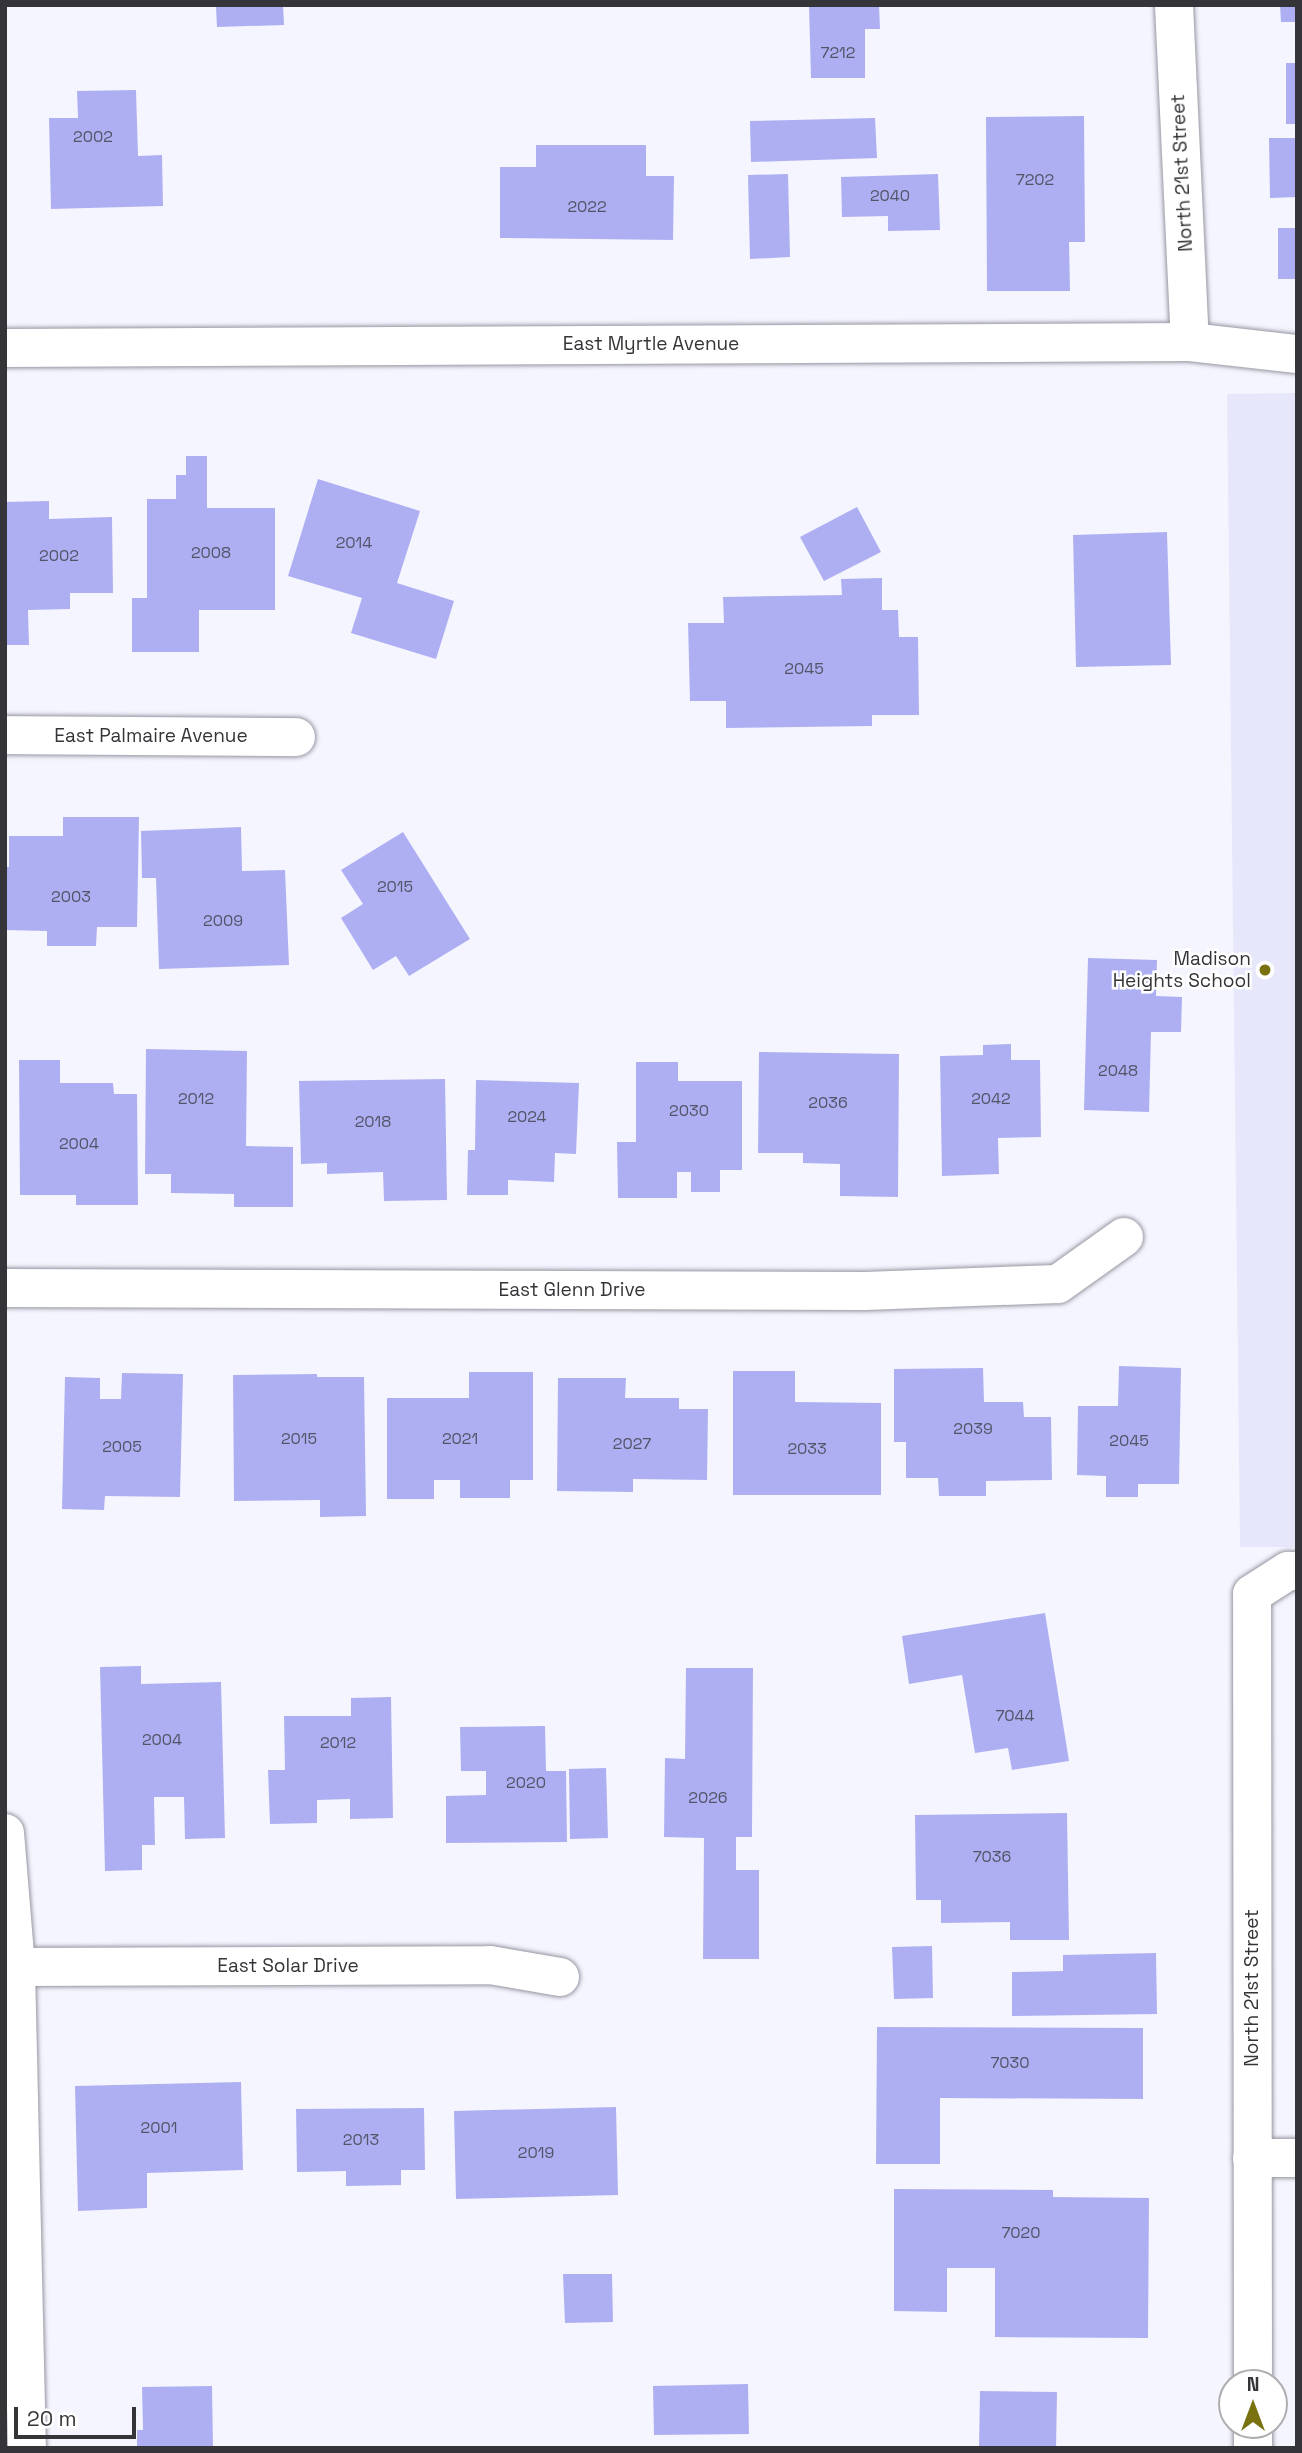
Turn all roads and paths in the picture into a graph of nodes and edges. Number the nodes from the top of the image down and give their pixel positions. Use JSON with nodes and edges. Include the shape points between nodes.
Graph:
{"nodes":[{"id":1,"x":1174,"y":5,"type":"edge"},
{"id":2,"x":1190,"y":342,"type":"junction"},
{"id":3,"x":5,"y":348,"type":"edge"},
{"id":4,"x":1297,"y":354,"type":"edge"},
{"id":5,"x":5,"y":735,"type":"edge"},
{"id":6,"x":296,"y":737,"type":"dead end"},
{"id":7,"x":1124,"y":1237,"type":"dead end"},
{"id":8,"x":5,"y":1289,"type":"edge"},
{"id":9,"x":1297,"y":1571,"type":"edge"},
{"id":10,"x":5,"y":1833,"type":"edge"},
{"id":11,"x":16,"y":1967,"type":"junction"},
{"id":12,"x":560,"y":1977,"type":"dead end"},
{"id":13,"x":1252,"y":2158,"type":"junction"},
{"id":14,"x":1297,"y":2158,"type":"edge"},
{"id":15,"x":12,"y":2185,"type":"edge"},
{"id":16,"x":1253,"y":2369,"type":"edge"},
{"id":17,"x":27,"y":2448,"type":"edge"}],
"edges":[{"from":1,"to":2,"type":"street","name":"North 21st Street"},
{"from":2,"to":3,"type":"street","name":"East Myrtle Avenue"},
{"from":2,"to":4,"type":"street","name":"East Myrtle Avenue"},
{"from":5,"to":6,"type":"street","name":"East Palmaire Avenue"},
{"from":7,"to":8,"type":"street","name":"East Glenn Drive","via":[[1058,1283],[865,1291]]},
{"from":9,"to":13,"type":"street","name":"North 21st Street","via":[[1288,1571],[1252,1594]]},
{"from":10,"to":11,"type":"street"},
{"from":11,"to":12,"type":"street","name":"East Solar Drive","via":[[489,1965]]},
{"from":11,"to":15,"type":"street"},
{"from":13,"to":14,"type":"street"},
{"from":13,"to":16,"type":"street","name":"North 21st Street"},
{"from":15,"to":17,"type":"street"}]}
